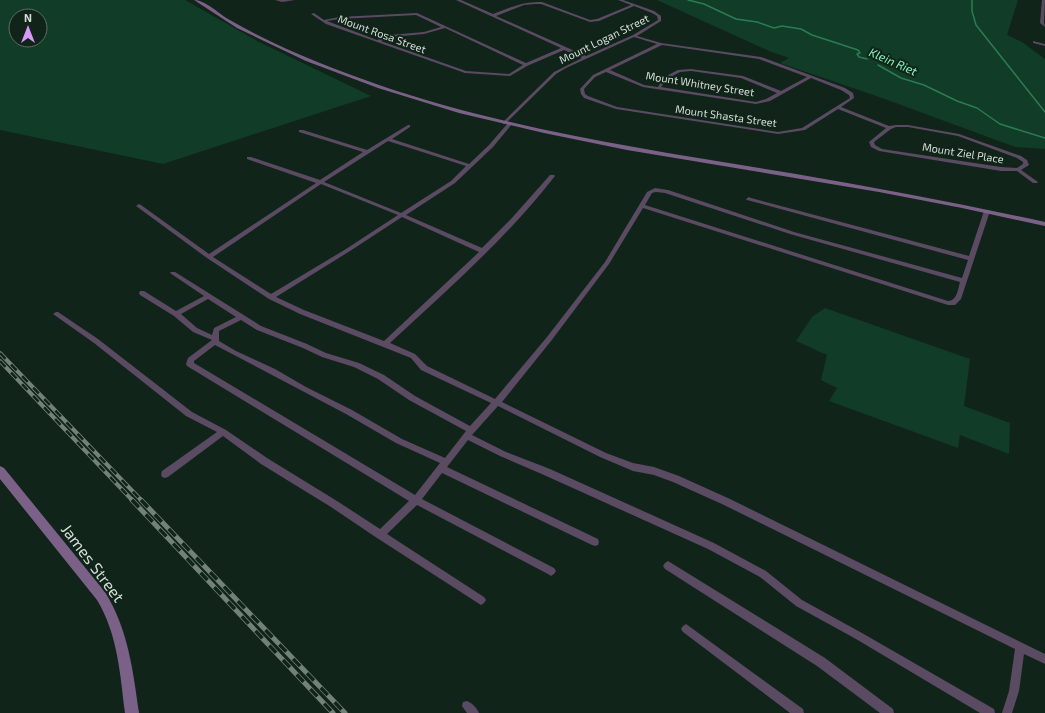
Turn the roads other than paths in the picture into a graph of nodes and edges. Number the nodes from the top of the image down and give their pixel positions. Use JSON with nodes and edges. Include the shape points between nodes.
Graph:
{"nodes":[{"id":1,"x":196,"y":0,"type":"edge"},
{"id":2,"x":277,"y":0,"type":"edge"},
{"id":3,"x":293,"y":0,"type":"edge"},
{"id":4,"x":458,"y":0,"type":"edge"},
{"id":5,"x":620,"y":0,"type":"edge"},
{"id":6,"x":1044,"y":0,"type":"edge"},
{"id":7,"x":634,"y":5,"type":"junction"},
{"id":8,"x":313,"y":14,"type":"dead end"},
{"id":9,"x":492,"y":16,"type":"junction"},
{"id":10,"x":323,"y":20,"type":"junction"},
{"id":11,"x":1045,"y":26,"type":"edge"},
{"id":12,"x":445,"y":27,"type":"junction"},
{"id":13,"x":634,"y":36,"type":"junction"},
{"id":14,"x":377,"y":41,"type":"junction"},
{"id":15,"x":1034,"y":42,"type":"dead end"},
{"id":16,"x":661,"y":44,"type":"junction"},
{"id":17,"x":1045,"y":45,"type":"edge"},
{"id":18,"x":565,"y":48,"type":"junction"},
{"id":19,"x":586,"y":58,"type":"junction"},
{"id":20,"x":526,"y":65,"type":"junction"},
{"id":21,"x":606,"y":70,"type":"junction"},
{"id":22,"x":810,"y":77,"type":"junction"},
{"id":23,"x":659,"y":88,"type":"junction"},
{"id":24,"x":781,"y":93,"type":"junction"},
{"id":25,"x":838,"y":107,"type":"junction"},
{"id":26,"x":508,"y":123,"type":"junction"},
{"id":27,"x":408,"y":126,"type":"dead end"},
{"id":28,"x":889,"y":128,"type":"junction"},
{"id":29,"x":302,"y":131,"type":"dead end"},
{"id":30,"x":388,"y":139,"type":"junction"},
{"id":31,"x":368,"y":152,"type":"junction"},
{"id":32,"x":249,"y":158,"type":"dead end"},
{"id":33,"x":470,"y":166,"type":"junction"},
{"id":34,"x":1018,"y":170,"type":"junction"},
{"id":35,"x":552,"y":176,"type":"dead end"},
{"id":36,"x":320,"y":182,"type":"junction"},
{"id":37,"x":1035,"y":182,"type":"dead end"},
{"id":38,"x":750,"y":199,"type":"dead end"},
{"id":39,"x":139,"y":206,"type":"dead end"},
{"id":40,"x":641,"y":206,"type":"junction"},
{"id":41,"x":987,"y":211,"type":"junction"},
{"id":42,"x":402,"y":215,"type":"junction"},
{"id":43,"x":1045,"y":224,"type":"edge"},
{"id":44,"x":483,"y":251,"type":"junction"},
{"id":45,"x":209,"y":257,"type":"junction"},
{"id":46,"x":971,"y":259,"type":"junction"},
{"id":47,"x":172,"y":273,"type":"dead end"},
{"id":48,"x":964,"y":281,"type":"junction"},
{"id":49,"x":142,"y":293,"type":"dead end"},
{"id":50,"x":208,"y":296,"type":"junction"},
{"id":51,"x":272,"y":297,"type":"junction"},
{"id":52,"x":56,"y":314,"type":"dead end"},
{"id":53,"x":176,"y":314,"type":"junction"},
{"id":54,"x":241,"y":317,"type":"junction"},
{"id":55,"x":215,"y":341,"type":"junction"},
{"id":56,"x":385,"y":344,"type":"junction"},
{"id":57,"x":497,"y":402,"type":"junction"},
{"id":58,"x":223,"y":432,"type":"junction"},
{"id":59,"x":469,"y":433,"type":"junction"},
{"id":60,"x":444,"y":465,"type":"junction"},
{"id":61,"x":0,"y":471,"type":"edge"},
{"id":62,"x":165,"y":474,"type":"dead end"},
{"id":63,"x":417,"y":499,"type":"junction"},
{"id":64,"x":380,"y":535,"type":"junction"},
{"id":65,"x":595,"y":542,"type":"dead end"},
{"id":66,"x":668,"y":566,"type":"dead end"},
{"id":67,"x":551,"y":571,"type":"dead end"},
{"id":68,"x":481,"y":600,"type":"dead end"},
{"id":69,"x":686,"y":629,"type":"dead end"},
{"id":70,"x":1020,"y":647,"type":"junction"},
{"id":71,"x":1045,"y":659,"type":"edge"},
{"id":72,"x":132,"y":713,"type":"edge"},
{"id":73,"x":799,"y":713,"type":"edge"},
{"id":74,"x":889,"y":713,"type":"edge"},
{"id":75,"x":990,"y":713,"type":"edge"},
{"id":76,"x":1007,"y":713,"type":"edge"}],
"edges":[{"from":1,"to":26,"type":"main road","via":[[253,35],[322,66],[404,95]]},
{"from":2,"to":3,"type":"street"},
{"from":4,"to":9,"type":"street"},
{"from":5,"to":7,"type":"street","name":"Mount Logan Street"},
{"from":6,"to":11,"type":"street","via":[[1042,23]]},
{"from":7,"to":9,"type":"street","via":[[593,21],[535,2]]},
{"from":7,"to":13,"type":"street","name":"Mount Logan Street","via":[[653,12],[660,18],[654,25]]},
{"from":8,"to":10,"type":"street"},
{"from":9,"to":18,"type":"street"},
{"from":10,"to":12,"type":"street","name":"Mount Rosa Street","via":[[413,13]]},
{"from":10,"to":14,"type":"street","name":"Mount Rosa Street"},
{"from":12,"to":14,"type":"street","via":[[424,33],[390,36]]},
{"from":12,"to":20,"type":"street","name":"Mount Rosa Street"},
{"from":13,"to":16,"type":"street","name":"Mount Shasta Street"},
{"from":13,"to":19,"type":"street","name":"Mount Logan Street"},
{"from":14,"to":20,"type":"street","name":"Mount Rosa Street","via":[[465,72],[508,76]]},
{"from":15,"to":17,"type":"street"},
{"from":16,"to":21,"type":"street","name":"Mount Shasta Street"},
{"from":16,"to":22,"type":"street","name":"Mount Shasta Street","via":[[760,58]]},
{"from":18,"to":19,"type":"street"},
{"from":18,"to":20,"type":"street","name":"Mount Rosa Street"},
{"from":19,"to":26,"type":"street","name":"Mount Logan Street","via":[[564,67],[550,77]]},
{"from":21,"to":23,"type":"street","name":"Mount Whitney Street","via":[[643,86]]},
{"from":21,"to":25,"type":"street","name":"Mount Shasta Street","via":[[584,85],[582,92],[586,97],[616,108],[677,118],[770,132],[786,132],[803,129]]},
{"from":22,"to":24,"type":"street","name":"Mount Whitney Street"},
{"from":22,"to":25,"type":"street","name":"Mount Shasta Street","via":[[851,94],[852,98]]},
{"from":23,"to":24,"type":"street","name":"Mount Whitney Street","via":[[756,102],[768,100]]},
{"from":23,"to":24,"type":"street","via":[[665,78],[681,70],[691,70],[742,77]]},
{"from":25,"to":28,"type":"street","name":"Mount Ziel Place"},
{"from":26,"to":33,"type":"street","name":"Mount Logan Street","via":[[491,146]]},
{"from":26,"to":41,"type":"main road","via":[[626,149],[914,196]]},
{"from":27,"to":30,"type":"street"},
{"from":28,"to":34,"type":"street","name":"Mount Ziel Place","via":[[908,126],[968,137],[1022,158],[1026,165]]},
{"from":28,"to":34,"type":"street","name":"Mount Ziel Place","via":[[871,142],[873,146],[881,150],[1001,170]]},
{"from":29,"to":31,"type":"street"},
{"from":30,"to":31,"type":"street"},
{"from":30,"to":33,"type":"street"},
{"from":31,"to":36,"type":"street"},
{"from":32,"to":36,"type":"street"},
{"from":33,"to":42,"type":"street","name":"Mount Logan Street","via":[[454,182]]},
{"from":34,"to":37,"type":"street"},
{"from":35,"to":44,"type":"street"},
{"from":36,"to":42,"type":"street"},
{"from":36,"to":45,"type":"street"},
{"from":38,"to":46,"type":"street"},
{"from":39,"to":45,"type":"street"},
{"from":40,"to":48,"type":"street","via":[[650,192],[666,191],[792,233]]},
{"from":40,"to":48,"type":"street","via":[[936,300],[953,303],[958,299]]},
{"from":40,"to":57,"type":"street","via":[[607,263]]},
{"from":41,"to":43,"type":"main road"},
{"from":41,"to":46,"type":"street"},
{"from":42,"to":44,"type":"street"},
{"from":42,"to":51,"type":"street","name":"Mount Logan Street"},
{"from":44,"to":56,"type":"street"},
{"from":45,"to":51,"type":"street"},
{"from":46,"to":48,"type":"street"},
{"from":47,"to":50,"type":"street"},
{"from":49,"to":53,"type":"street"},
{"from":50,"to":53,"type":"street"},
{"from":50,"to":54,"type":"street"},
{"from":51,"to":56,"type":"street","via":[[302,312]]},
{"from":52,"to":58,"type":"street","via":[[96,341],[189,414]]},
{"from":53,"to":55,"type":"street","via":[[195,330]]},
{"from":54,"to":55,"type":"street","via":[[216,330]]},
{"from":54,"to":59,"type":"street","via":[[259,328],[381,377]]},
{"from":55,"to":60,"type":"street"},
{"from":55,"to":63,"type":"street","via":[[189,363]]},
{"from":56,"to":57,"type":"street","via":[[413,356],[424,368]]},
{"from":57,"to":59,"type":"street"},
{"from":57,"to":70,"type":"street","via":[[603,455],[633,467],[676,479],[727,502]]},
{"from":58,"to":62,"type":"street"},
{"from":58,"to":64,"type":"street"},
{"from":59,"to":60,"type":"street"},
{"from":59,"to":75,"type":"street","via":[[503,454],[711,546],[763,574],[798,603]]},
{"from":60,"to":63,"type":"street"},
{"from":60,"to":65,"type":"street"},
{"from":61,"to":72,"type":"main road","name":"James Street","via":[[112,612],[120,637]]},
{"from":63,"to":64,"type":"street"},
{"from":63,"to":67,"type":"street"},
{"from":64,"to":68,"type":"street"},
{"from":66,"to":74,"type":"street","via":[[821,662]]},
{"from":69,"to":73,"type":"street"},
{"from":70,"to":71,"type":"street"},
{"from":70,"to":76,"type":"street","via":[[1014,691]]}]}
